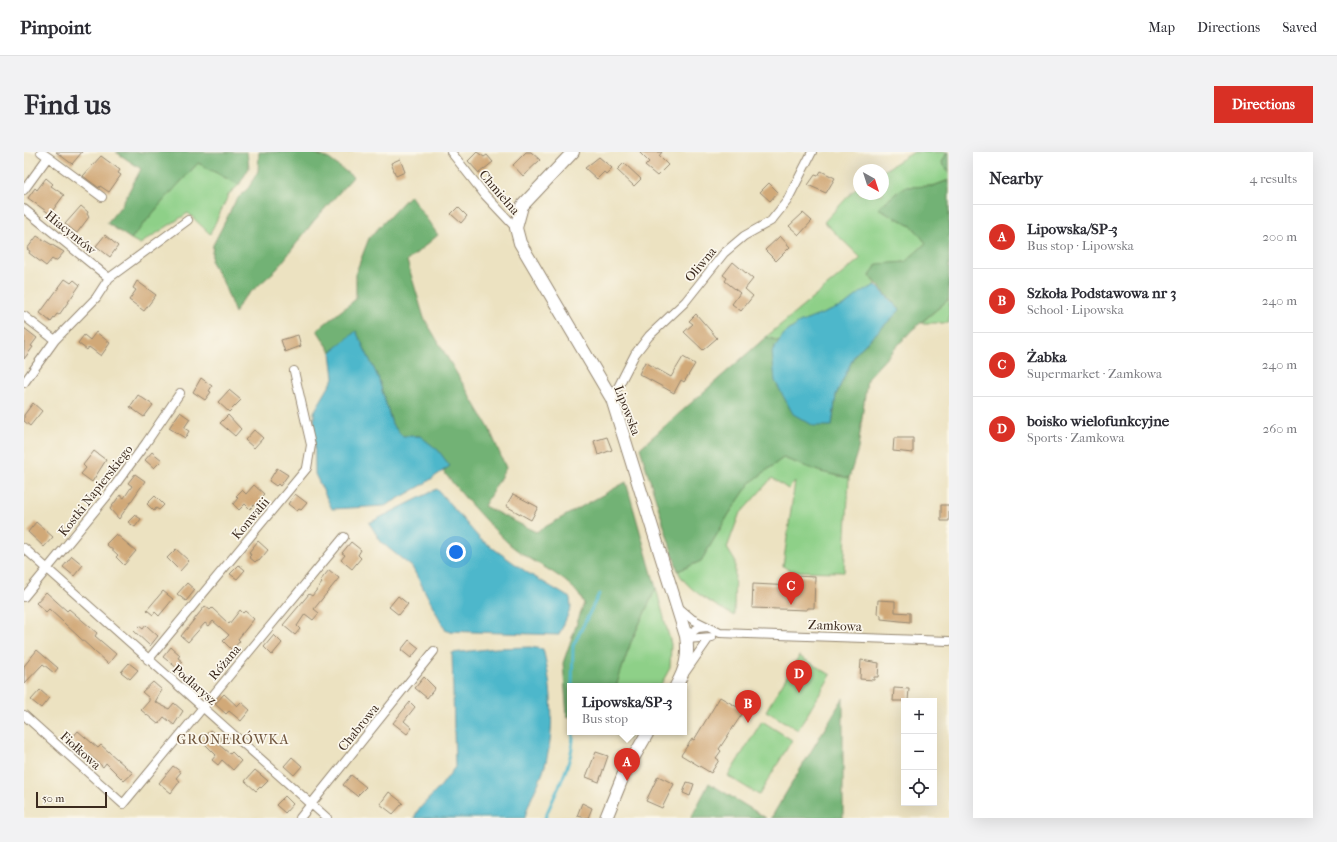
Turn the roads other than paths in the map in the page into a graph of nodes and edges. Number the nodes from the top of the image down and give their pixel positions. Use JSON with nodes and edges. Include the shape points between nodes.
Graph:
{"nodes":[{"id":1,"x":41,"y":152,"type":"edge"},
{"id":2,"x":451,"y":152,"type":"edge"},
{"id":3,"x":573,"y":152,"type":"edge"},
{"id":4,"x":812,"y":152,"type":"edge"},
{"id":5,"x":48,"y":157,"type":"junction"},
{"id":6,"x":24,"y":190,"type":"edge"},
{"id":7,"x":102,"y":197,"type":"dead end"},
{"id":8,"x":24,"y":209,"type":"edge"},
{"id":9,"x":188,"y":220,"type":"dead end"},
{"id":10,"x":516,"y":228,"type":"junction"},
{"id":11,"x":107,"y":276,"type":"junction"},
{"id":12,"x":24,"y":316,"type":"edge"},
{"id":13,"x":55,"y":340,"type":"junction"},
{"id":14,"x":294,"y":371,"type":"dead end"},
{"id":15,"x":24,"y":383,"type":"edge"},
{"id":16,"x":180,"y":393,"type":"dead end"},
{"id":17,"x":612,"y":399,"type":"junction"},
{"id":18,"x":344,"y":537,"type":"dead end"},
{"id":19,"x":24,"y":548,"type":"edge"},
{"id":20,"x":46,"y":570,"type":"junction"},
{"id":21,"x":24,"y":597,"type":"edge"},
{"id":22,"x":677,"y":606,"type":"junction"},
{"id":23,"x":707,"y":627,"type":"junction"},
{"id":24,"x":720,"y":632,"type":"junction"},
{"id":25,"x":686,"y":637,"type":"junction"},
{"id":26,"x":709,"y":638,"type":"junction"},
{"id":27,"x":949,"y":641,"type":"edge"},
{"id":28,"x":434,"y":651,"type":"dead end"},
{"id":29,"x":148,"y":660,"type":"junction"},
{"id":30,"x":679,"y":682,"type":"edge"},
{"id":31,"x":203,"y":707,"type":"junction"},
{"id":32,"x":24,"y":715,"type":"edge"},
{"id":33,"x":646,"y":735,"type":"edge"},
{"id":34,"x":123,"y":804,"type":"joint"},
{"id":35,"x":312,"y":804,"type":"junction"},
{"id":36,"x":300,"y":818,"type":"edge"},
{"id":37,"x":327,"y":818,"type":"edge"},
{"id":38,"x":606,"y":818,"type":"edge"}],
"edges":[{"from":1,"to":5,"type":"street"},
{"from":2,"to":10,"type":"street","name":"Chmielna","via":[[485,195]]},
{"from":3,"to":10,"type":"street","via":[[522,206]]},
{"from":4,"to":17,"type":"street","name":"Oliwna","via":[[787,201],[771,221],[744,236],[724,253],[685,302],[649,336],[635,354]]},
{"from":5,"to":6,"type":"street"},
{"from":5,"to":7,"type":"street"},
{"from":8,"to":11,"type":"street","name":"Hiacyntów"},
{"from":9,"to":11,"type":"street"},
{"from":10,"to":17,"type":"street","name":"Lipowska","via":[[520,243]]},
{"from":11,"to":13,"type":"street","via":[[96,298]]},
{"from":12,"to":13,"type":"street"},
{"from":13,"to":15,"type":"street"},
{"from":14,"to":29,"type":"street","name":"Konwalii","via":[[311,445],[307,468]]},
{"from":16,"to":20,"type":"street","name":"Kostki Napierskiego","via":[[107,496]]},
{"from":17,"to":22,"type":"street","name":"Lipowska"},
{"from":18,"to":31,"type":"street","name":"Różana"},
{"from":19,"to":20,"type":"street","name":"Podlarysz"},
{"from":20,"to":21,"type":"street","name":"Kostki Napierskiego"},
{"from":20,"to":29,"type":"street","name":"Podlarysz"},
{"from":22,"to":23,"type":"street","name":"Zamkowa","via":[[692,619]]},
{"from":22,"to":25,"type":"street","name":"Lipowska"},
{"from":23,"to":24,"type":"street","name":"Zamkowa"},
{"from":23,"to":25,"type":"street","via":[[698,628]]},
{"from":24,"to":26,"type":"street"},
{"from":24,"to":27,"type":"street","name":"Zamkowa"},
{"from":25,"to":26,"type":"street"},
{"from":25,"to":30,"type":"street","name":"Lipowska","via":[[687,657]]},
{"from":26,"to":30,"type":"street"},
{"from":28,"to":35,"type":"street","name":"Chabrowa"},
{"from":29,"to":31,"type":"street","name":"Podlarysz"},
{"from":31,"to":34,"type":"street","name":"Różana"},
{"from":31,"to":35,"type":"street","name":"Podlarysz"},
{"from":32,"to":34,"type":"street","name":"Fiołkowa"},
{"from":33,"to":38,"type":"street","via":[[623,776]]},
{"from":35,"to":36,"type":"street","name":"Chabrowa"},
{"from":35,"to":37,"type":"street","name":"Podlarysz"}]}
